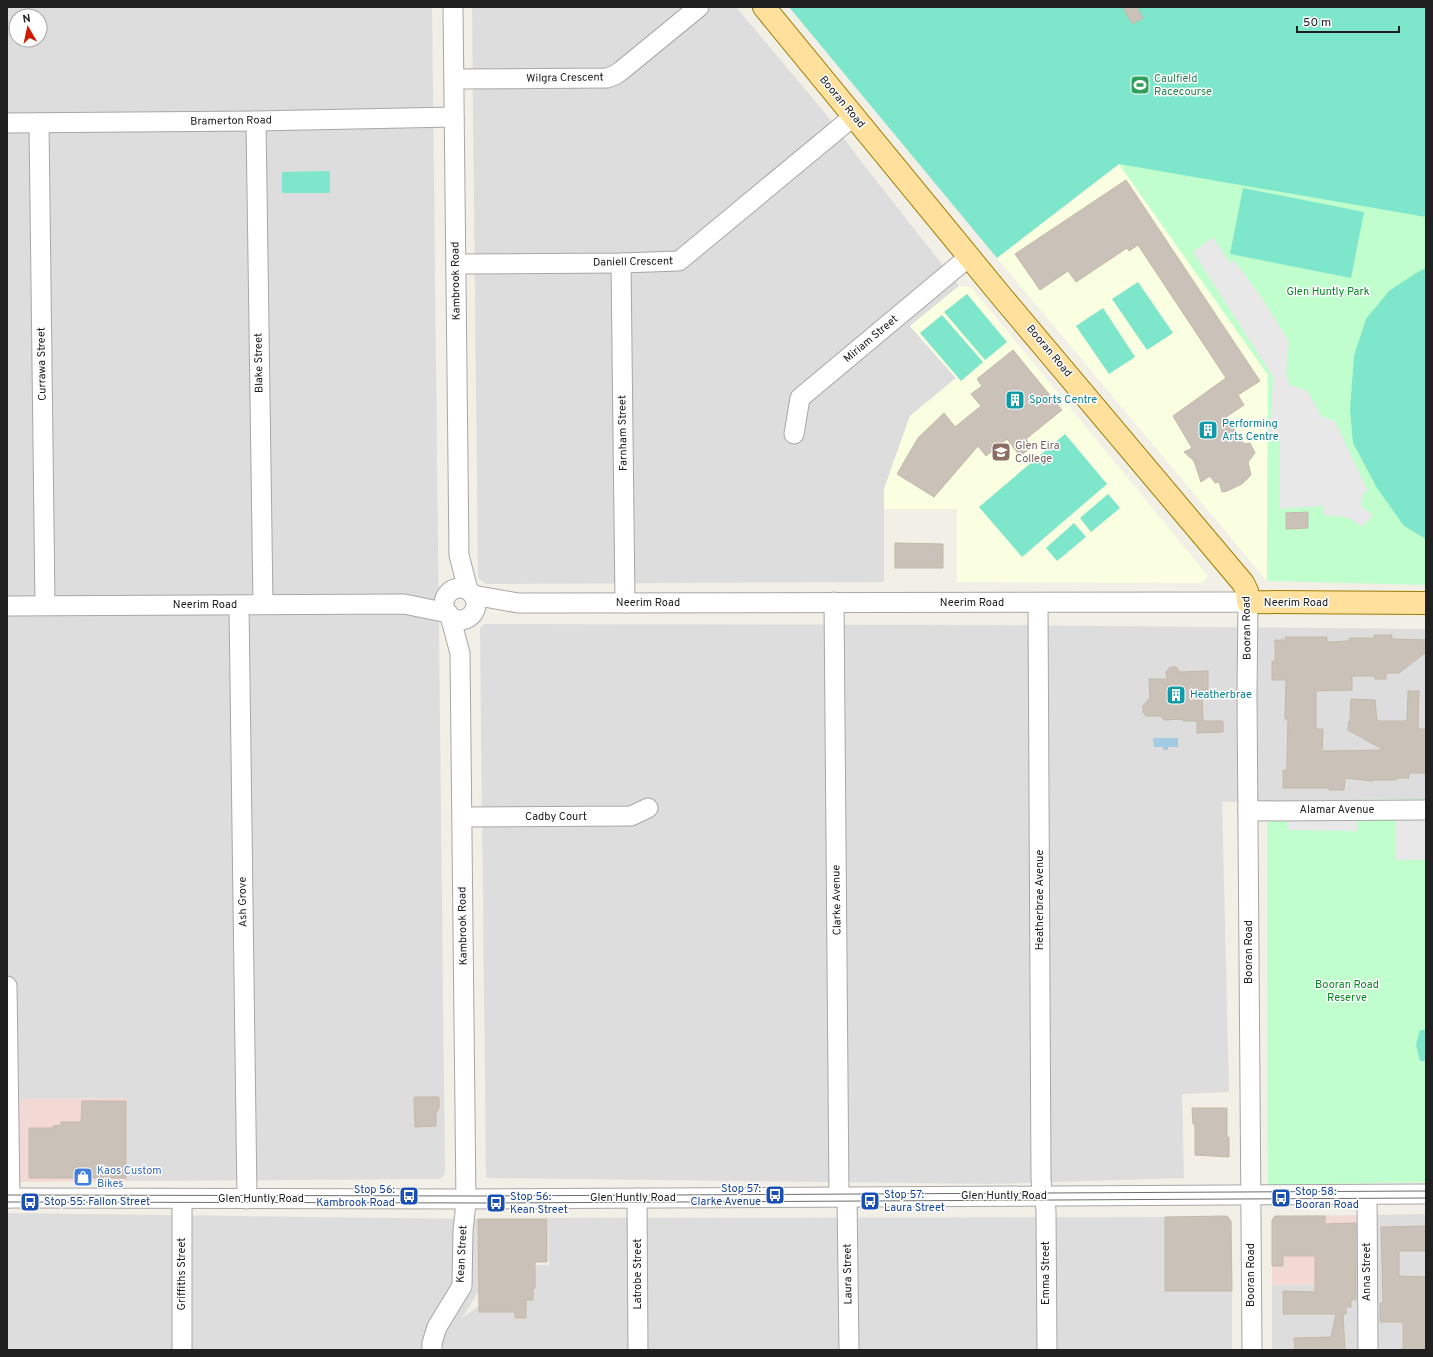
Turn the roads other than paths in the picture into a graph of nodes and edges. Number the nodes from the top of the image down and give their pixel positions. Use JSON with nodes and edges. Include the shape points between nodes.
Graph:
{"nodes":[{"id":1,"x":453,"y":7,"type":"edge"},
{"id":2,"x":699,"y":7,"type":"edge"},
{"id":3,"x":764,"y":7,"type":"edge"},
{"id":4,"x":454,"y":79,"type":"junction"},
{"id":5,"x":854,"y":116,"type":"junction"},
{"id":6,"x":454,"y":117,"type":"junction"},
{"id":7,"x":256,"y":121,"type":"junction"},
{"id":8,"x":7,"y":123,"type":"edge"},
{"id":9,"x":39,"y":123,"type":"junction"},
{"id":10,"x":970,"y":256,"type":"junction"},
{"id":11,"x":621,"y":263,"type":"junction"},
{"id":12,"x":456,"y":264,"type":"junction"},
{"id":13,"x":794,"y":434,"type":"dead end"},
{"id":14,"x":459,"y":555,"type":"junction"},
{"id":15,"x":448,"y":593,"type":"junction"},
{"id":16,"x":834,"y":602,"type":"junction"},
{"id":17,"x":1248,"y":602,"type":"junction"},
{"id":18,"x":1426,"y":602,"type":"edge"},
{"id":19,"x":625,"y":603,"type":"junction"},
{"id":20,"x":1038,"y":603,"type":"junction"},
{"id":21,"x":263,"y":604,"type":"junction"},
{"id":22,"x":404,"y":604,"type":"junction"},
{"id":23,"x":471,"y":604,"type":"junction"},
{"id":24,"x":240,"y":605,"type":"junction"},
{"id":25,"x":7,"y":606,"type":"edge"},
{"id":26,"x":45,"y":606,"type":"junction"},
{"id":27,"x":449,"y":615,"type":"junction"},
{"id":28,"x":460,"y":653,"type":"junction"},
{"id":29,"x":648,"y":808,"type":"dead end"},
{"id":30,"x":1426,"y":810,"type":"edge"},
{"id":31,"x":1248,"y":811,"type":"junction"},
{"id":32,"x":462,"y":817,"type":"junction"},
{"id":33,"x":7,"y":986,"type":"edge"},
{"id":34,"x":1426,"y":1194,"type":"edge"},
{"id":35,"x":1251,"y":1195,"type":"junction"},
{"id":36,"x":1366,"y":1195,"type":"junction"},
{"id":37,"x":1043,"y":1196,"type":"junction"},
{"id":38,"x":843,"y":1197,"type":"junction"},
{"id":39,"x":8,"y":1198,"type":"edge"},
{"id":40,"x":637,"y":1198,"type":"junction"},
{"id":41,"x":182,"y":1199,"type":"junction"},
{"id":42,"x":247,"y":1199,"type":"junction"},
{"id":43,"x":466,"y":1199,"type":"junction"},
{"id":44,"x":182,"y":1350,"type":"edge"},
{"id":45,"x":432,"y":1350,"type":"edge"},
{"id":46,"x":638,"y":1350,"type":"edge"},
{"id":47,"x":849,"y":1350,"type":"edge"},
{"id":48,"x":1047,"y":1350,"type":"edge"},
{"id":49,"x":1252,"y":1350,"type":"edge"},
{"id":50,"x":1368,"y":1350,"type":"edge"}],
"edges":[{"from":1,"to":4,"type":"street","name":"Kambrook Road"},
{"from":2,"to":4,"type":"street","name":"Wilgra Crescent","via":[[616,75],[607,78]]},
{"from":3,"to":5,"type":"main road","name":"Booran Road"},
{"from":4,"to":6,"type":"street","name":"Kambrook Road"},
{"from":5,"to":10,"type":"main road","name":"Booran Road"},
{"from":5,"to":11,"type":"street","name":"Daniell Crescent","via":[[679,261]]},
{"from":6,"to":7,"type":"street","name":"Bramerton Road"},
{"from":6,"to":12,"type":"street","name":"Kambrook Road"},
{"from":7,"to":9,"type":"street","name":"Bramerton Road"},
{"from":7,"to":21,"type":"street","name":"Blake Street"},
{"from":8,"to":9,"type":"street","name":"Bramerton Road"},
{"from":9,"to":26,"type":"street","name":"Currawa Street"},
{"from":10,"to":13,"type":"street","name":"Miriam Street","via":[[800,398]]},
{"from":10,"to":17,"type":"main road","name":"Booran Road","via":[[1243,583]]},
{"from":11,"to":12,"type":"street","name":"Daniell Crescent"},
{"from":11,"to":19,"type":"street","name":"Farnham Street"},
{"from":12,"to":14,"type":"street","name":"Kambrook Road"},
{"from":14,"to":15,"type":"street","name":"Kambrook Road"},
{"from":14,"to":23,"type":"street","name":"Kambrook Road"},
{"from":15,"to":22,"type":"street","name":"Neerim Road"},
{"from":15,"to":23,"type":"street","via":[[459,588]]},
{"from":15,"to":27,"type":"street","via":[[444,604]]},
{"from":16,"to":19,"type":"street","name":"Neerim Road"},
{"from":16,"to":20,"type":"street","name":"Neerim Road"},
{"from":16,"to":38,"type":"street","name":"Clarke Avenue"},
{"from":17,"to":18,"type":"main road","name":"Neerim Road"},
{"from":17,"to":20,"type":"street","name":"Neerim Road"},
{"from":17,"to":31,"type":"street","name":"Booran Road"},
{"from":19,"to":23,"type":"street","name":"Neerim Road"},
{"from":20,"to":37,"type":"street","name":"Heatherbrae Avenue"},
{"from":21,"to":22,"type":"street","name":"Neerim Road"},
{"from":21,"to":24,"type":"street","name":"Neerim Road"},
{"from":22,"to":27,"type":"street","name":"Neerim Road"},
{"from":23,"to":27,"type":"street","via":[[460,620]]},
{"from":23,"to":28,"type":"street","name":"Kambrook Road","via":[[469,626]]},
{"from":24,"to":26,"type":"street","name":"Neerim Road"},
{"from":24,"to":42,"type":"street","name":"Ash Grove"},
{"from":25,"to":26,"type":"street","name":"Neerim Road"},
{"from":27,"to":28,"type":"street","name":"Kambrook Road"},
{"from":28,"to":32,"type":"street","name":"Kambrook Road"},
{"from":29,"to":32,"type":"street","name":"Cadby Court","via":[[631,816]]},
{"from":30,"to":31,"type":"street","name":"Alamar Avenue"},
{"from":31,"to":35,"type":"street","name":"Booran Road"},
{"from":32,"to":43,"type":"street","name":"Kambrook Road"},
{"from":33,"to":39,"type":"street"},
{"from":34,"to":36,"type":"street","name":"Glen Huntly Road"},
{"from":35,"to":36,"type":"street","name":"Glen Huntly Road"},
{"from":35,"to":37,"type":"street","name":"Glen Huntly Road"},
{"from":35,"to":49,"type":"street","name":"Booran Road"},
{"from":36,"to":50,"type":"street","name":"Anna Street"},
{"from":37,"to":38,"type":"street","name":"Glen Huntly Road"},
{"from":37,"to":48,"type":"street","name":"Emma Street","via":[[1046,1211]]},
{"from":38,"to":40,"type":"street","name":"Glen Huntly Road"},
{"from":38,"to":47,"type":"street","name":"Laura Street"},
{"from":39,"to":41,"type":"street","name":"Glen Huntly Road"},
{"from":40,"to":43,"type":"street","name":"Glen Huntly Road"},
{"from":40,"to":46,"type":"street","name":"Latrobe Street"},
{"from":41,"to":42,"type":"street","name":"Glen Huntly Road"},
{"from":41,"to":44,"type":"street","name":"Griffiths Street"},
{"from":42,"to":43,"type":"street","name":"Glen Huntly Road"},
{"from":43,"to":45,"type":"street","name":"Kean Street","via":[[462,1286],[438,1327]]}]}
